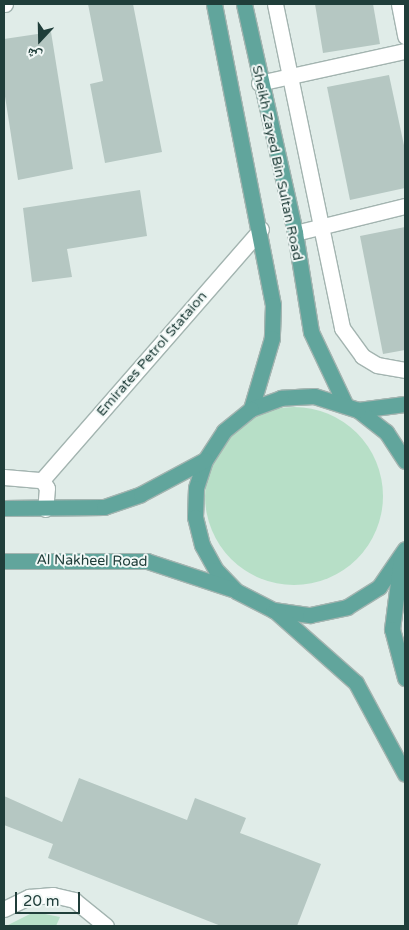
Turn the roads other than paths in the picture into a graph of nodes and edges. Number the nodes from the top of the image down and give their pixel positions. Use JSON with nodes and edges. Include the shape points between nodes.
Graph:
{"nodes":[{"id":1,"x":214,"y":4,"type":"edge"},
{"id":2,"x":244,"y":4,"type":"edge"},
{"id":3,"x":275,"y":4,"type":"edge"},
{"id":4,"x":399,"y":4,"type":"edge"},
{"id":5,"x":405,"y":36,"type":"edge"},
{"id":6,"x":405,"y":51,"type":"edge"},
{"id":7,"x":290,"y":76,"type":"junction"},
{"id":8,"x":260,"y":82,"type":"junction"},
{"id":9,"x":405,"y":206,"type":"edge"},
{"id":10,"x":323,"y":227,"type":"junction"},
{"id":11,"x":261,"y":229,"type":"junction"},
{"id":12,"x":295,"y":233,"type":"junction"},
{"id":13,"x":405,"y":370,"type":"edge"},
{"id":14,"x":405,"y":404,"type":"edge"},
{"id":15,"x":352,"y":407,"type":"junction"},
{"id":16,"x":251,"y":409,"type":"junction"},
{"id":17,"x":205,"y":460,"type":"junction"},
{"id":18,"x":405,"y":461,"type":"edge"},
{"id":19,"x":4,"y":477,"type":"edge"},
{"id":20,"x":42,"y":480,"type":"junction"},
{"id":21,"x":4,"y":508,"type":"edge"},
{"id":22,"x":45,"y":509,"type":"junction"},
{"id":23,"x":403,"y":554,"type":"edge"},
{"id":24,"x":4,"y":561,"type":"edge"},
{"id":25,"x":236,"y":591,"type":"junction"},
{"id":26,"x":273,"y":610,"type":"junction"},
{"id":27,"x":405,"y":678,"type":"edge"},
{"id":28,"x":405,"y":774,"type":"edge"},
{"id":29,"x":4,"y":909,"type":"edge"},
{"id":30,"x":106,"y":926,"type":"edge"}],
"edges":[{"from":1,"to":11,"type":"main road"},
{"from":2,"to":8,"type":"main road","name":"Sheikh Zayed Bin Sultan Road"},
{"from":3,"to":7,"type":"street"},
{"from":4,"to":5,"type":"street"},
{"from":6,"to":7,"type":"street"},
{"from":7,"to":8,"type":"street"},
{"from":7,"to":10,"type":"street"},
{"from":8,"to":12,"type":"main road","name":"Sheikh Zayed Bin Sultan Road"},
{"from":9,"to":10,"type":"street"},
{"from":10,"to":12,"type":"street"},
{"from":10,"to":13,"type":"street","via":[[342,328],[350,344],[377,365]]},
{"from":11,"to":16,"type":"main road","via":[[273,305],[272,338]]},
{"from":11,"to":20,"type":"street","name":"Emirates Petrol Stataion"},
{"from":12,"to":15,"type":"main road","name":"Sheikh Zayed Bin Sultan Road","via":[[310,332]]},
{"from":14,"to":15,"type":"main road"},
{"from":15,"to":16,"type":"main road","via":[[314,396],[281,398]]},
{"from":15,"to":18,"type":"main road","via":[[386,432]]},
{"from":16,"to":17,"type":"main road","via":[[224,431]]},
{"from":17,"to":22,"type":"main road","via":[[141,494],[104,507]]},
{"from":17,"to":25,"type":"main road","via":[[196,488],[195,517],[202,544],[216,570]]},
{"from":19,"to":20,"type":"street"},
{"from":20,"to":22,"type":"street","via":[[47,488]]},
{"from":21,"to":22,"type":"main road"},
{"from":23,"to":26,"type":"main road","via":[[379,587],[347,607],[310,615]]},
{"from":23,"to":27,"type":"main road","via":[[392,629]]},
{"from":24,"to":25,"type":"main road","name":"Al Nakheel Road","via":[[147,561]]},
{"from":25,"to":26,"type":"main road"},
{"from":26,"to":28,"type":"main road","via":[[356,683]]},
{"from":29,"to":30,"type":"street","via":[[28,897],[53,895],[74,900]]}]}
